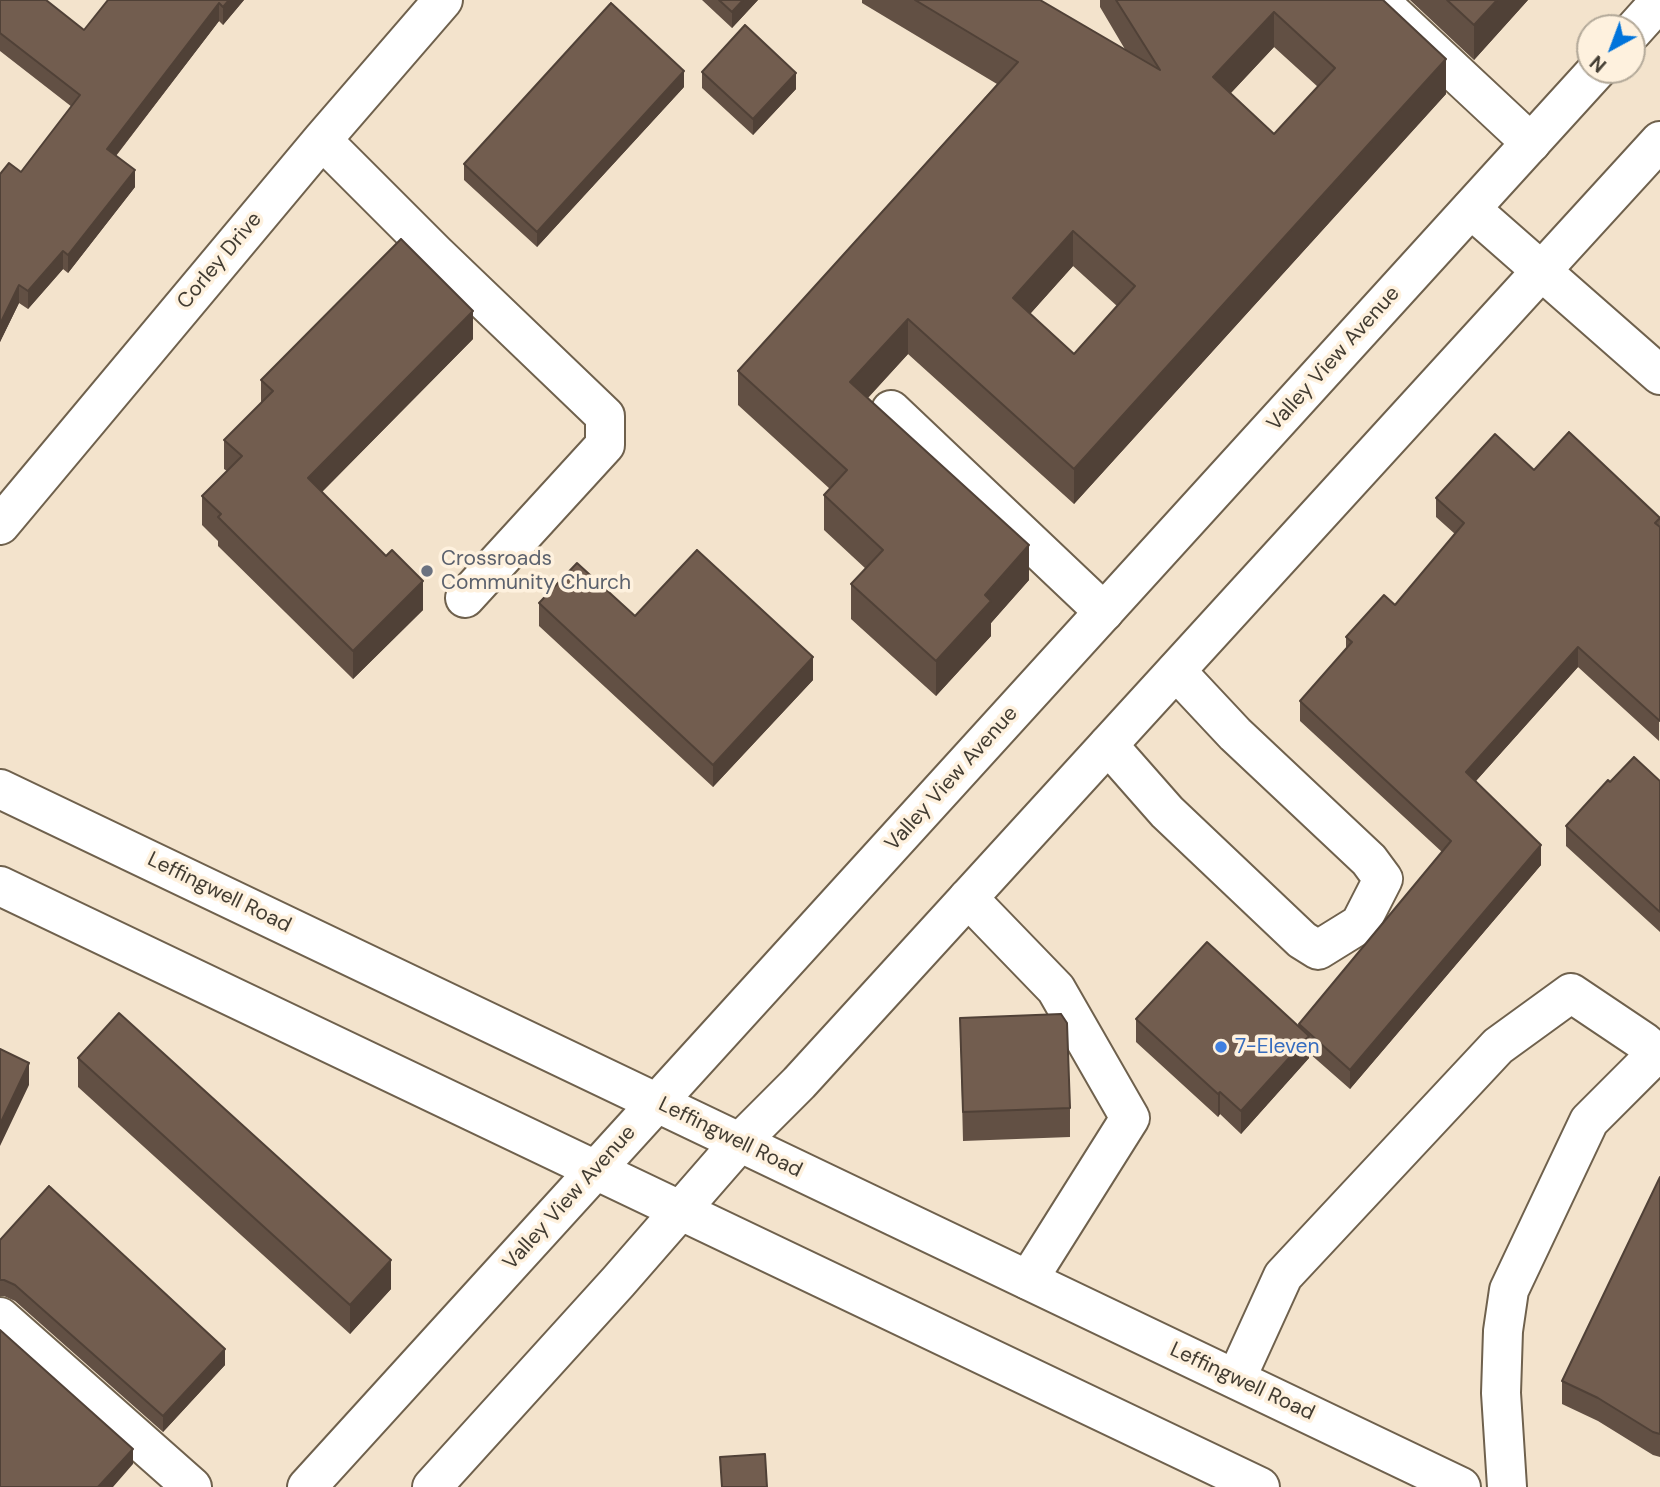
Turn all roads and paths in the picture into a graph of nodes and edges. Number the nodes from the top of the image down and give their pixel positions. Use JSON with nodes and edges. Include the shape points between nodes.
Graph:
{"nodes":[{"id":1,"x":443,"y":0,"type":"edge"},
{"id":2,"x":1378,"y":0,"type":"edge"},
{"id":3,"x":1660,"y":1,"type":"edge"},
{"id":4,"x":1646,"y":16,"type":"edge"},
{"id":5,"x":1584,"y":84,"type":"edge"},
{"id":6,"x":322,"y":140,"type":"junction"},
{"id":7,"x":1660,"y":141,"type":"edge"},
{"id":8,"x":1531,"y":143,"type":"junction"},
{"id":9,"x":1471,"y":209,"type":"junction"},
{"id":10,"x":1542,"y":270,"type":"junction"},
{"id":11,"x":1660,"y":376,"type":"edge"},
{"id":12,"x":891,"y":411,"type":"dead end"},
{"id":13,"x":0,"y":525,"type":"edge"},
{"id":14,"x":465,"y":598,"type":"dead end"},
{"id":15,"x":1104,"y":612,"type":"junction"},
{"id":16,"x":1176,"y":671,"type":"junction"},
{"id":17,"x":1108,"y":745,"type":"junction"},
{"id":18,"x":0,"y":789,"type":"edge"},
{"id":19,"x":0,"y":886,"type":"edge"},
{"id":20,"x":968,"y":898,"type":"junction"},
{"id":21,"x":1659,"y":1055,"type":"edge"},
{"id":22,"x":656,"y":1102,"type":"junction"},
{"id":23,"x":740,"y":1142,"type":"junction"},
{"id":24,"x":597,"y":1170,"type":"junction"},
{"id":25,"x":681,"y":1210,"type":"junction"},
{"id":26,"x":1028,"y":1280,"type":"junction"},
{"id":27,"x":0,"y":1317,"type":"edge"},
{"id":28,"x":1236,"y":1379,"type":"junction"},
{"id":29,"x":192,"y":1487,"type":"edge"},
{"id":30,"x":307,"y":1487,"type":"edge"},
{"id":31,"x":432,"y":1487,"type":"edge"},
{"id":32,"x":1260,"y":1487,"type":"edge"},
{"id":33,"x":1461,"y":1487,"type":"edge"},
{"id":34,"x":1507,"y":1487,"type":"edge"}],
"edges":[{"from":1,"to":6,"type":"main road","name":"Corley Drive"},
{"from":2,"to":8,"type":"main road"},
{"from":3,"to":4,"type":"main road"},
{"from":5,"to":8,"type":"main road","name":"Valley View Avenue"},
{"from":6,"to":13,"type":"main road","name":"Corley Drive"},
{"from":6,"to":14,"type":"main road","via":[[605,416],[605,445]]},
{"from":7,"to":10,"type":"main road"},
{"from":8,"to":9,"type":"main road","name":"Valley View Avenue"},
{"from":9,"to":10,"type":"main road"},
{"from":9,"to":15,"type":"main road","name":"Valley View Avenue"},
{"from":10,"to":11,"type":"main road"},
{"from":10,"to":16,"type":"main road"},
{"from":12,"to":15,"type":"main road"},
{"from":15,"to":22,"type":"main road","name":"Valley View Avenue"},
{"from":16,"to":17,"type":"main road"},
{"from":16,"to":17,"type":"main road","via":[[1383,879],[1360,924],[1318,950],[1302,940],[1167,812]]},
{"from":17,"to":20,"type":"main road"},
{"from":18,"to":22,"type":"main road","name":"Leffingwell Road"},
{"from":19,"to":24,"type":"main road"},
{"from":20,"to":23,"type":"main road"},
{"from":20,"to":26,"type":"main road","via":[[1056,989],[1130,1118]]},
{"from":21,"to":28,"type":"main road","via":[[1571,993],[1498,1046],[1283,1276]]},
{"from":21,"to":34,"type":"main road","via":[[1589,1121],[1509,1290],[1501,1393]]},
{"from":22,"to":23,"type":"main road","name":"Leffingwell Road"},
{"from":22,"to":24,"type":"main road","name":"Valley View Avenue"},
{"from":23,"to":25,"type":"main road"},
{"from":23,"to":26,"type":"main road","name":"Leffingwell Road"},
{"from":24,"to":25,"type":"main road"},
{"from":24,"to":30,"type":"main road","name":"Valley View Avenue"},
{"from":25,"to":31,"type":"main road"},
{"from":25,"to":32,"type":"main road"},
{"from":26,"to":28,"type":"main road","name":"Leffingwell Road"},
{"from":27,"to":29,"type":"main road"},
{"from":28,"to":33,"type":"main road","name":"Leffingwell Road"}]}
